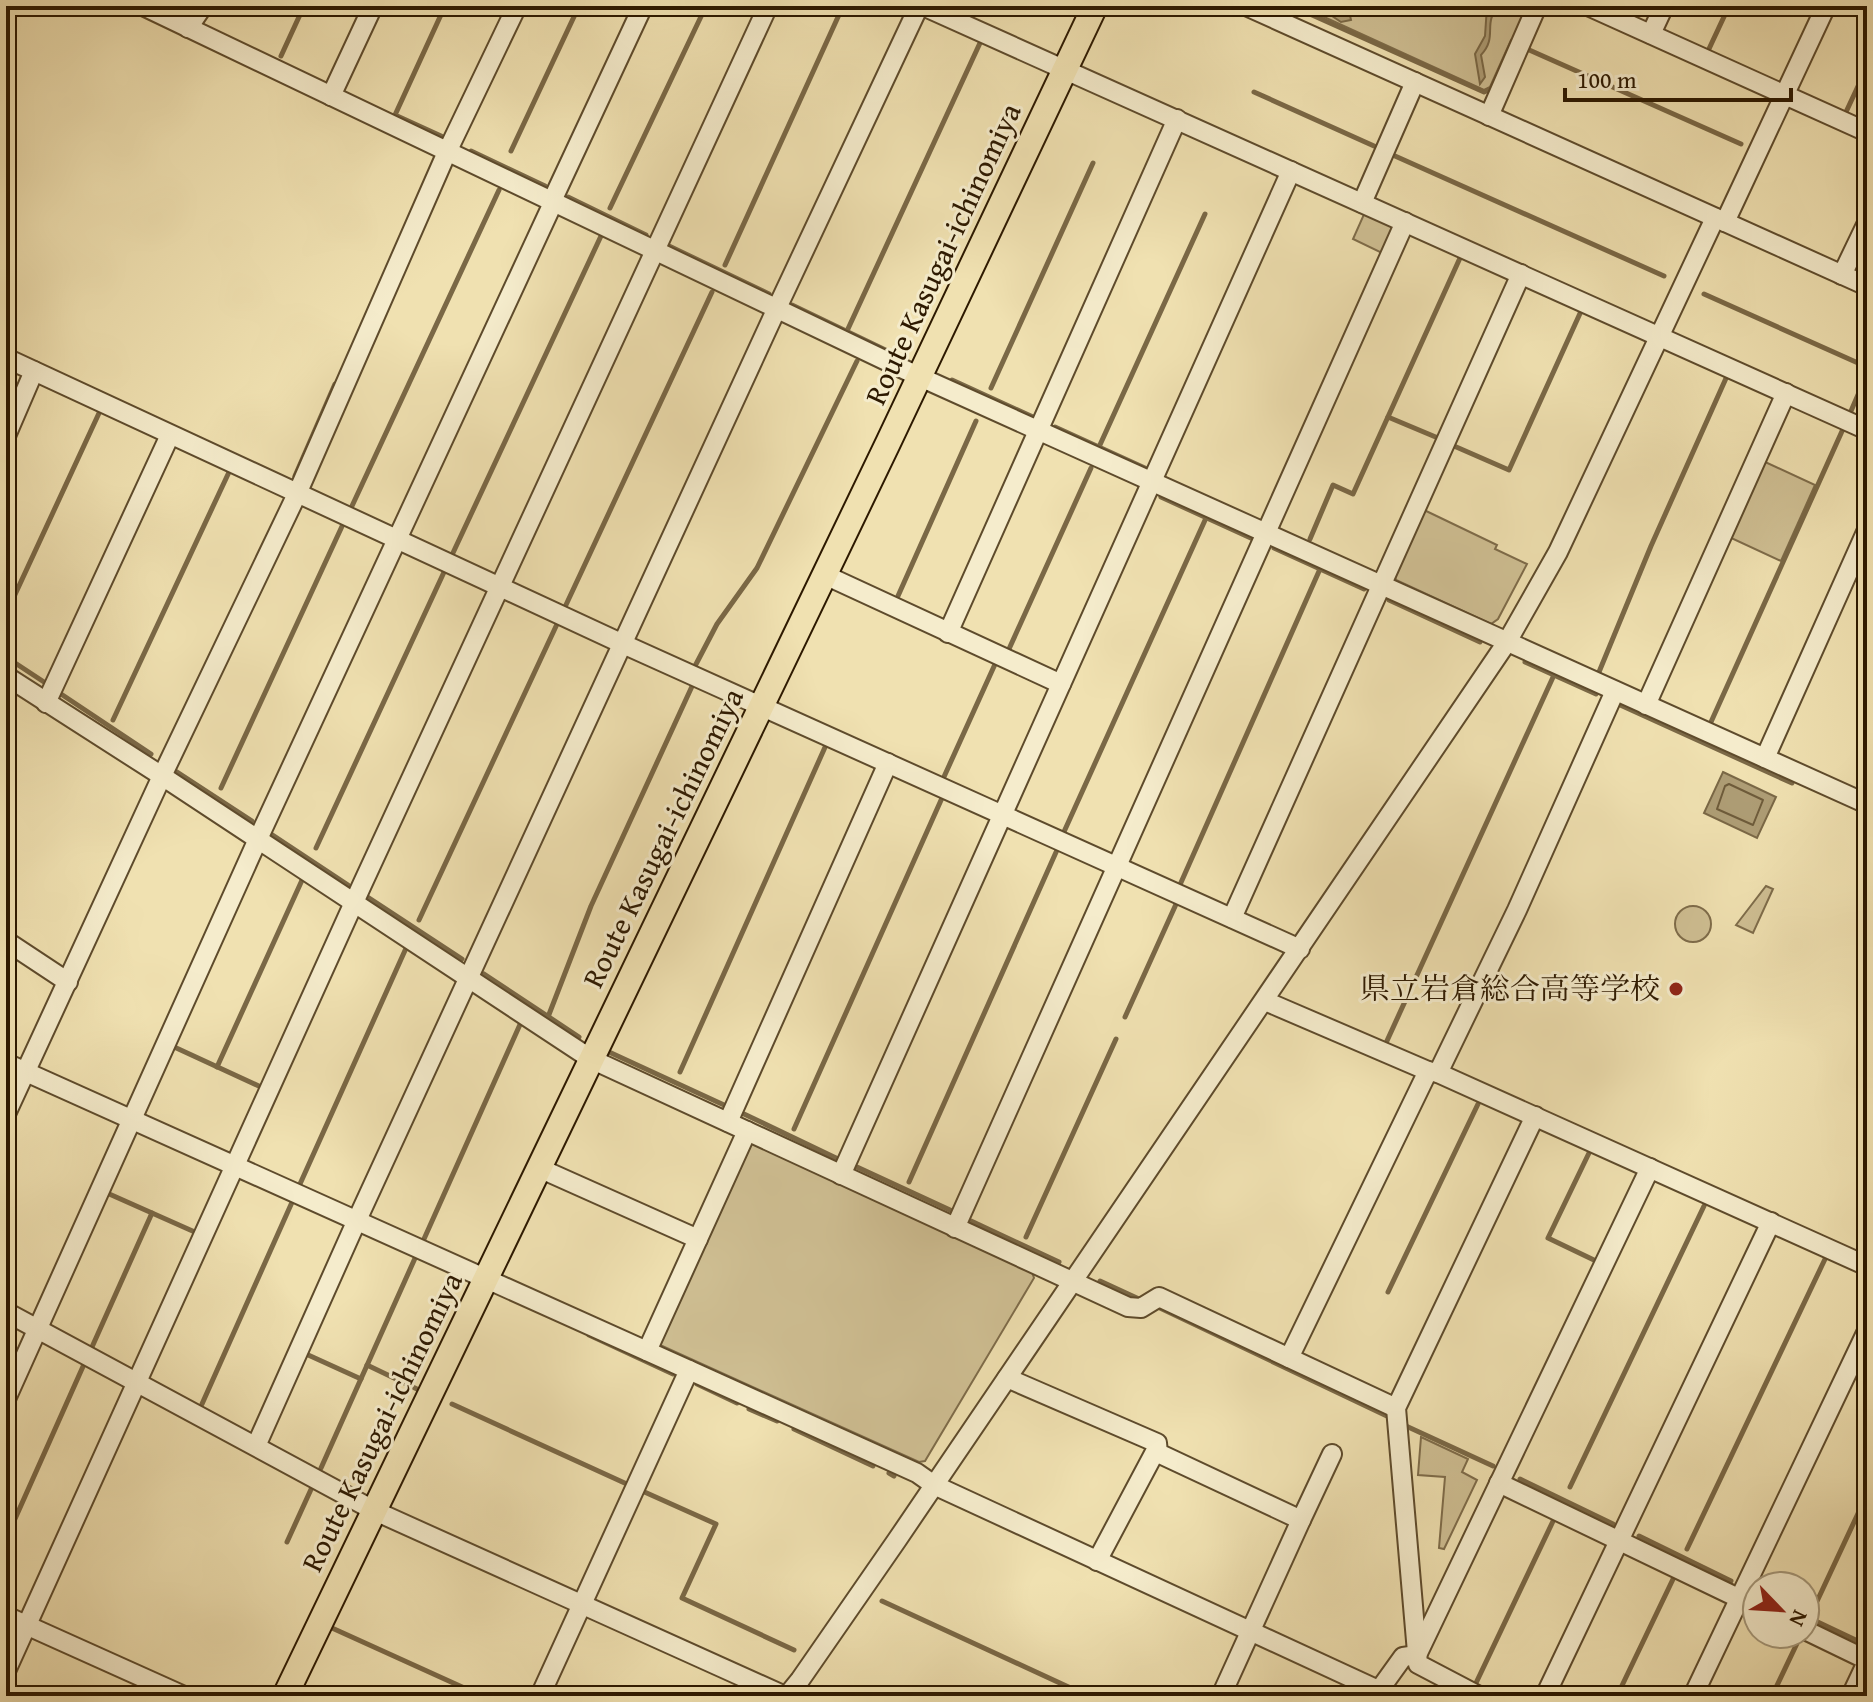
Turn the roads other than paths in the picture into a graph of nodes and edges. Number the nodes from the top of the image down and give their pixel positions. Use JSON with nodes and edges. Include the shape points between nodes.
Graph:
{"nodes":[{"id":1,"x":143,"y":6,"type":"edge"},
{"id":2,"x":203,"y":6,"type":"edge"},
{"id":3,"x":373,"y":6,"type":"edge"},
{"id":4,"x":517,"y":6,"type":"edge"},
{"id":5,"x":643,"y":6,"type":"edge"},
{"id":6,"x":768,"y":6,"type":"edge"},
{"id":7,"x":921,"y":6,"type":"edge"},
{"id":8,"x":1095,"y":6,"type":"edge"},
{"id":9,"x":1246,"y":6,"type":"edge"},
{"id":10,"x":1537,"y":6,"type":"edge"},
{"id":11,"x":1588,"y":6,"type":"edge"},
{"id":12,"x":1664,"y":6,"type":"edge"},
{"id":13,"x":1826,"y":6,"type":"edge"},
{"id":14,"x":188,"y":28,"type":"junction"},
{"id":15,"x":1651,"y":34,"type":"junction"},
{"id":16,"x":1065,"y":69,"type":"junction"},
{"id":17,"x":1415,"y":82,"type":"junction"},
{"id":18,"x":1785,"y":94,"type":"junction"},
{"id":19,"x":331,"y":96,"type":"junction"},
{"id":20,"x":1489,"y":116,"type":"junction"},
{"id":21,"x":1177,"y":119,"type":"junction"},
{"id":22,"x":1867,"y":132,"type":"edge"},
{"id":23,"x":447,"y":152,"type":"junction"},
{"id":24,"x":1291,"y":171,"type":"junction"},
{"id":25,"x":552,"y":203,"type":"junction"},
{"id":26,"x":1362,"y":203,"type":"junction"},
{"id":27,"x":1720,"y":220,"type":"junction"},
{"id":28,"x":1405,"y":222,"type":"junction"},
{"id":29,"x":1867,"y":223,"type":"edge"},
{"id":30,"x":654,"y":251,"type":"junction"},
{"id":31,"x":1521,"y":274,"type":"junction"},
{"id":32,"x":1842,"y":275,"type":"junction"},
{"id":33,"x":1867,"y":286,"type":"edge"},
{"id":34,"x":777,"y":308,"type":"junction"},
{"id":35,"x":1659,"y":336,"type":"junction"},
{"id":36,"x":6,"y":358,"type":"edge"},
{"id":37,"x":34,"y":371,"type":"junction"},
{"id":38,"x":920,"y":377,"type":"junction"},
{"id":39,"x":1786,"y":393,"type":"junction"},
{"id":40,"x":1038,"y":430,"type":"junction"},
{"id":41,"x":1867,"y":430,"type":"edge"},
{"id":42,"x":170,"y":435,"type":"junction"},
{"id":43,"x":6,"y":436,"type":"edge"},
{"id":44,"x":1152,"y":482,"type":"junction"},
{"id":45,"x":297,"y":494,"type":"junction"},
{"id":46,"x":1867,"y":530,"type":"edge"},
{"id":47,"x":1266,"y":533,"type":"junction"},
{"id":48,"x":397,"y":540,"type":"junction"},
{"id":49,"x":825,"y":575,"type":"junction"},
{"id":50,"x":1382,"y":586,"type":"junction"},
{"id":51,"x":500,"y":587,"type":"junction"},
{"id":52,"x":948,"y":633,"type":"junction"},
{"id":53,"x":1507,"y":642,"type":"junction"},
{"id":54,"x":623,"y":644,"type":"junction"},
{"id":55,"x":6,"y":676,"type":"edge"},
{"id":56,"x":1061,"y":684,"type":"junction"},
{"id":57,"x":1615,"y":691,"type":"junction"},
{"id":58,"x":46,"y":703,"type":"junction"},
{"id":59,"x":1646,"y":705,"type":"junction"},
{"id":60,"x":761,"y":706,"type":"junction"},
{"id":61,"x":1765,"y":758,"type":"junction"},
{"id":62,"x":888,"y":763,"type":"junction"},
{"id":63,"x":162,"y":776,"type":"junction"},
{"id":64,"x":1867,"y":804,"type":"edge"},
{"id":65,"x":1003,"y":815,"type":"junction"},
{"id":66,"x":258,"y":839,"type":"junction"},
{"id":67,"x":1117,"y":866,"type":"junction"},
{"id":68,"x":354,"y":902,"type":"junction"},
{"id":69,"x":1232,"y":918,"type":"junction"},
{"id":70,"x":6,"y":941,"type":"edge"},
{"id":71,"x":1300,"y":949,"type":"junction"},
{"id":72,"x":468,"y":978,"type":"junction"},
{"id":73,"x":68,"y":982,"type":"junction"},
{"id":74,"x":1265,"y":1001,"type":"junction"},
{"id":75,"x":591,"y":1059,"type":"junction"},
{"id":76,"x":6,"y":1063,"type":"edge"},
{"id":77,"x":26,"y":1072,"type":"junction"},
{"id":78,"x":1433,"y":1072,"type":"junction"},
{"id":79,"x":6,"y":1114,"type":"edge"},
{"id":80,"x":1535,"y":1116,"type":"junction"},
{"id":81,"x":132,"y":1119,"type":"junction"},
{"id":82,"x":728,"y":1122,"type":"junction"},
{"id":83,"x":747,"y":1131,"type":"junction"},
{"id":84,"x":235,"y":1166,"type":"junction"},
{"id":85,"x":539,"y":1168,"type":"junction"},
{"id":86,"x":1650,"y":1168,"type":"junction"},
{"id":87,"x":841,"y":1175,"type":"junction"},
{"id":88,"x":357,"y":1220,"type":"junction"},
{"id":89,"x":1771,"y":1222,"type":"junction"},
{"id":90,"x":955,"y":1228,"type":"junction"},
{"id":91,"x":698,"y":1239,"type":"junction"},
{"id":92,"x":1867,"y":1266,"type":"edge"},
{"id":93,"x":486,"y":1278,"type":"junction"},
{"id":94,"x":1073,"y":1282,"type":"junction"},
{"id":95,"x":6,"y":1312,"type":"edge"},
{"id":96,"x":37,"y":1329,"type":"junction"},
{"id":97,"x":1867,"y":1331,"type":"edge"},
{"id":98,"x":647,"y":1351,"type":"junction"},
{"id":99,"x":1289,"y":1358,"type":"junction"},
{"id":100,"x":689,"y":1370,"type":"junction"},
{"id":101,"x":1007,"y":1378,"type":"junction"},
{"id":102,"x":137,"y":1383,"type":"junction"},
{"id":103,"x":6,"y":1399,"type":"edge"},
{"id":104,"x":1396,"y":1408,"type":"junction"},
{"id":105,"x":256,"y":1446,"type":"junction"},
{"id":106,"x":1157,"y":1448,"type":"junction"},
{"id":107,"x":1332,"y":1454,"type":"dead end"},
{"id":108,"x":1499,"y":1483,"type":"junction"},
{"id":109,"x":934,"y":1485,"type":"junction"},
{"id":110,"x":375,"y":1511,"type":"junction"},
{"id":111,"x":1301,"y":1520,"type":"junction"},
{"id":112,"x":1619,"y":1540,"type":"junction"},
{"id":113,"x":1097,"y":1561,"type":"junction"},
{"id":114,"x":1739,"y":1598,"type":"junction"},
{"id":115,"x":581,"y":1605,"type":"junction"},
{"id":116,"x":6,"y":1616,"type":"edge"},
{"id":117,"x":27,"y":1626,"type":"junction"},
{"id":118,"x":1250,"y":1631,"type":"junction"},
{"id":119,"x":1821,"y":1638,"type":"edge"},
{"id":120,"x":1417,"y":1655,"type":"junction"},
{"id":121,"x":1867,"y":1661,"type":"edge"},
{"id":122,"x":6,"y":1671,"type":"edge"},
{"id":123,"x":1377,"y":1693,"type":"edge"},
{"id":124,"x":184,"y":1696,"type":"edge"},
{"id":125,"x":285,"y":1696,"type":"edge"},
{"id":126,"x":540,"y":1696,"type":"edge"},
{"id":127,"x":786,"y":1696,"type":"edge"},
{"id":128,"x":1221,"y":1696,"type":"edge"},
{"id":129,"x":1479,"y":1696,"type":"edge"},
{"id":130,"x":1545,"y":1696,"type":"edge"},
{"id":131,"x":1693,"y":1696,"type":"edge"},
{"id":132,"x":1851,"y":1696,"type":"edge"}],
"edges":[{"from":1,"to":14,"type":"street"},
{"from":2,"to":14,"type":"street"},
{"from":3,"to":19,"type":"street"},
{"from":4,"to":23,"type":"street"},
{"from":5,"to":25,"type":"street"},
{"from":6,"to":30,"type":"street"},
{"from":7,"to":16,"type":"street"},
{"from":7,"to":34,"type":"street"},
{"from":8,"to":16,"type":"main road","name":"Route Kasugai-ichinomiya"},
{"from":9,"to":17,"type":"street"},
{"from":10,"to":20,"type":"street"},
{"from":11,"to":15,"type":"street"},
{"from":12,"to":15,"type":"street"},
{"from":13,"to":18,"type":"street"},
{"from":14,"to":19,"type":"street"},
{"from":15,"to":18,"type":"street"},
{"from":16,"to":21,"type":"street"},
{"from":16,"to":38,"type":"main road","name":"Route Kasugai-ichinomiya"},
{"from":17,"to":20,"type":"street"},
{"from":17,"to":26,"type":"street"},
{"from":18,"to":22,"type":"street"},
{"from":18,"to":27,"type":"street"},
{"from":19,"to":23,"type":"street"},
{"from":20,"to":27,"type":"street"},
{"from":21,"to":24,"type":"street"},
{"from":21,"to":40,"type":"street"},
{"from":23,"to":25,"type":"street"},
{"from":23,"to":45,"type":"street"},
{"from":24,"to":26,"type":"street"},
{"from":24,"to":44,"type":"street"},
{"from":25,"to":30,"type":"street"},
{"from":25,"to":48,"type":"street"},
{"from":26,"to":28,"type":"street"},
{"from":27,"to":32,"type":"street"},
{"from":27,"to":35,"type":"street"},
{"from":28,"to":31,"type":"street"},
{"from":28,"to":47,"type":"street"},
{"from":29,"to":32,"type":"street"},
{"from":30,"to":34,"type":"street"},
{"from":30,"to":51,"type":"street"},
{"from":31,"to":35,"type":"street"},
{"from":31,"to":50,"type":"street"},
{"from":32,"to":33,"type":"street"},
{"from":34,"to":38,"type":"street"},
{"from":34,"to":54,"type":"street"},
{"from":35,"to":39,"type":"street"},
{"from":35,"to":53,"type":"street","via":[[1558,552]]},
{"from":36,"to":37,"type":"street"},
{"from":37,"to":42,"type":"street"},
{"from":37,"to":43,"type":"street"},
{"from":38,"to":40,"type":"street"},
{"from":38,"to":49,"type":"main road","name":"Route Kasugai-ichinomiya"},
{"from":39,"to":41,"type":"street"},
{"from":39,"to":59,"type":"street"},
{"from":40,"to":44,"type":"street"},
{"from":40,"to":52,"type":"street"},
{"from":42,"to":45,"type":"street"},
{"from":42,"to":58,"type":"street"},
{"from":44,"to":47,"type":"street"},
{"from":44,"to":56,"type":"street"},
{"from":45,"to":48,"type":"street"},
{"from":45,"to":63,"type":"street"},
{"from":46,"to":61,"type":"street"},
{"from":47,"to":50,"type":"street"},
{"from":47,"to":67,"type":"street"},
{"from":48,"to":51,"type":"street"},
{"from":48,"to":66,"type":"street"},
{"from":49,"to":52,"type":"street"},
{"from":49,"to":60,"type":"main road","name":"Route Kasugai-ichinomiya"},
{"from":50,"to":53,"type":"street"},
{"from":50,"to":69,"type":"street"},
{"from":51,"to":54,"type":"street"},
{"from":51,"to":68,"type":"street"},
{"from":52,"to":56,"type":"street"},
{"from":53,"to":57,"type":"street"},
{"from":53,"to":71,"type":"street"},
{"from":54,"to":60,"type":"street"},
{"from":54,"to":72,"type":"street"},
{"from":55,"to":58,"type":"street"},
{"from":56,"to":65,"type":"street"},
{"from":57,"to":59,"type":"street"},
{"from":57,"to":78,"type":"street","via":[[1517,910]]},
{"from":58,"to":63,"type":"street"},
{"from":59,"to":61,"type":"street"},
{"from":60,"to":62,"type":"street"},
{"from":60,"to":75,"type":"main road","name":"Route Kasugai-ichinomiya"},
{"from":61,"to":64,"type":"street"},
{"from":62,"to":65,"type":"street"},
{"from":62,"to":82,"type":"street"},
{"from":63,"to":66,"type":"street"},
{"from":63,"to":73,"type":"street"},
{"from":65,"to":67,"type":"street"},
{"from":65,"to":87,"type":"street"},
{"from":66,"to":68,"type":"street"},
{"from":66,"to":81,"type":"street"},
{"from":67,"to":69,"type":"street"},
{"from":67,"to":90,"type":"street"},
{"from":68,"to":72,"type":"street"},
{"from":68,"to":84,"type":"street"},
{"from":69,"to":71,"type":"street"},
{"from":70,"to":73,"type":"street"},
{"from":71,"to":74,"type":"street"},
{"from":72,"to":75,"type":"street"},
{"from":72,"to":88,"type":"street"},
{"from":73,"to":77,"type":"street"},
{"from":74,"to":78,"type":"street"},
{"from":74,"to":94,"type":"street"},
{"from":75,"to":82,"type":"street"},
{"from":75,"to":85,"type":"main road","name":"Route Kasugai-ichinomiya"},
{"from":76,"to":77,"type":"street"},
{"from":77,"to":79,"type":"street"},
{"from":77,"to":81,"type":"street"},
{"from":78,"to":80,"type":"street"},
{"from":78,"to":99,"type":"street"},
{"from":80,"to":86,"type":"street"},
{"from":80,"to":104,"type":"street"},
{"from":81,"to":84,"type":"street"},
{"from":81,"to":96,"type":"street"},
{"from":82,"to":83,"type":"street"},
{"from":83,"to":87,"type":"street"},
{"from":83,"to":91,"type":"street"},
{"from":84,"to":88,"type":"street"},
{"from":84,"to":102,"type":"street"},
{"from":85,"to":91,"type":"street"},
{"from":85,"to":93,"type":"main road","name":"Route Kasugai-ichinomiya"},
{"from":86,"to":89,"type":"street"},
{"from":86,"to":108,"type":"street"},
{"from":87,"to":90,"type":"street"},
{"from":88,"to":93,"type":"street"},
{"from":88,"to":105,"type":"street"},
{"from":89,"to":92,"type":"street"},
{"from":89,"to":112,"type":"street"},
{"from":90,"to":94,"type":"street"},
{"from":91,"to":98,"type":"street"},
{"from":93,"to":98,"type":"street"},
{"from":93,"to":110,"type":"main road","name":"Route Kasugai-ichinomiya"},
{"from":94,"to":99,"type":"street","via":[[1128,1307],[1141,1308],[1159,1297]]},
{"from":94,"to":101,"type":"street"},
{"from":95,"to":96,"type":"street"},
{"from":96,"to":102,"type":"street"},
{"from":96,"to":103,"type":"street"},
{"from":97,"to":114,"type":"street"},
{"from":98,"to":100,"type":"street"},
{"from":99,"to":104,"type":"street"},
{"from":100,"to":109,"type":"street"},
{"from":100,"to":115,"type":"street"},
{"from":101,"to":106,"type":"street","via":[[1136,1433],[1157,1443]]},
{"from":101,"to":109,"type":"street"},
{"from":102,"to":105,"type":"street"},
{"from":102,"to":117,"type":"street"},
{"from":104,"to":120,"type":"street"},
{"from":105,"to":110,"type":"street"},
{"from":106,"to":111,"type":"street","via":[[1158,1453]]},
{"from":106,"to":113,"type":"street"},
{"from":107,"to":111,"type":"street"},
{"from":108,"to":112,"type":"street"},
{"from":108,"to":120,"type":"street"},
{"from":109,"to":113,"type":"street"},
{"from":109,"to":127,"type":"street"},
{"from":110,"to":115,"type":"street"},
{"from":110,"to":125,"type":"main road","name":"Route Kasugai-ichinomiya"},
{"from":111,"to":118,"type":"street"},
{"from":112,"to":114,"type":"street"},
{"from":112,"to":130,"type":"street"},
{"from":113,"to":118,"type":"street"},
{"from":114,"to":131,"type":"street"},
{"from":115,"to":126,"type":"street"},
{"from":115,"to":127,"type":"street"},
{"from":116,"to":117,"type":"street"},
{"from":117,"to":122,"type":"street"},
{"from":117,"to":124,"type":"street"},
{"from":118,"to":123,"type":"street"},
{"from":118,"to":128,"type":"street"},
{"from":119,"to":121,"type":"street"},
{"from":120,"to":123,"type":"street","via":[[1403,1657]]},
{"from":120,"to":129,"type":"street","via":[[1418,1664]]},
{"from":121,"to":132,"type":"street"}]}
